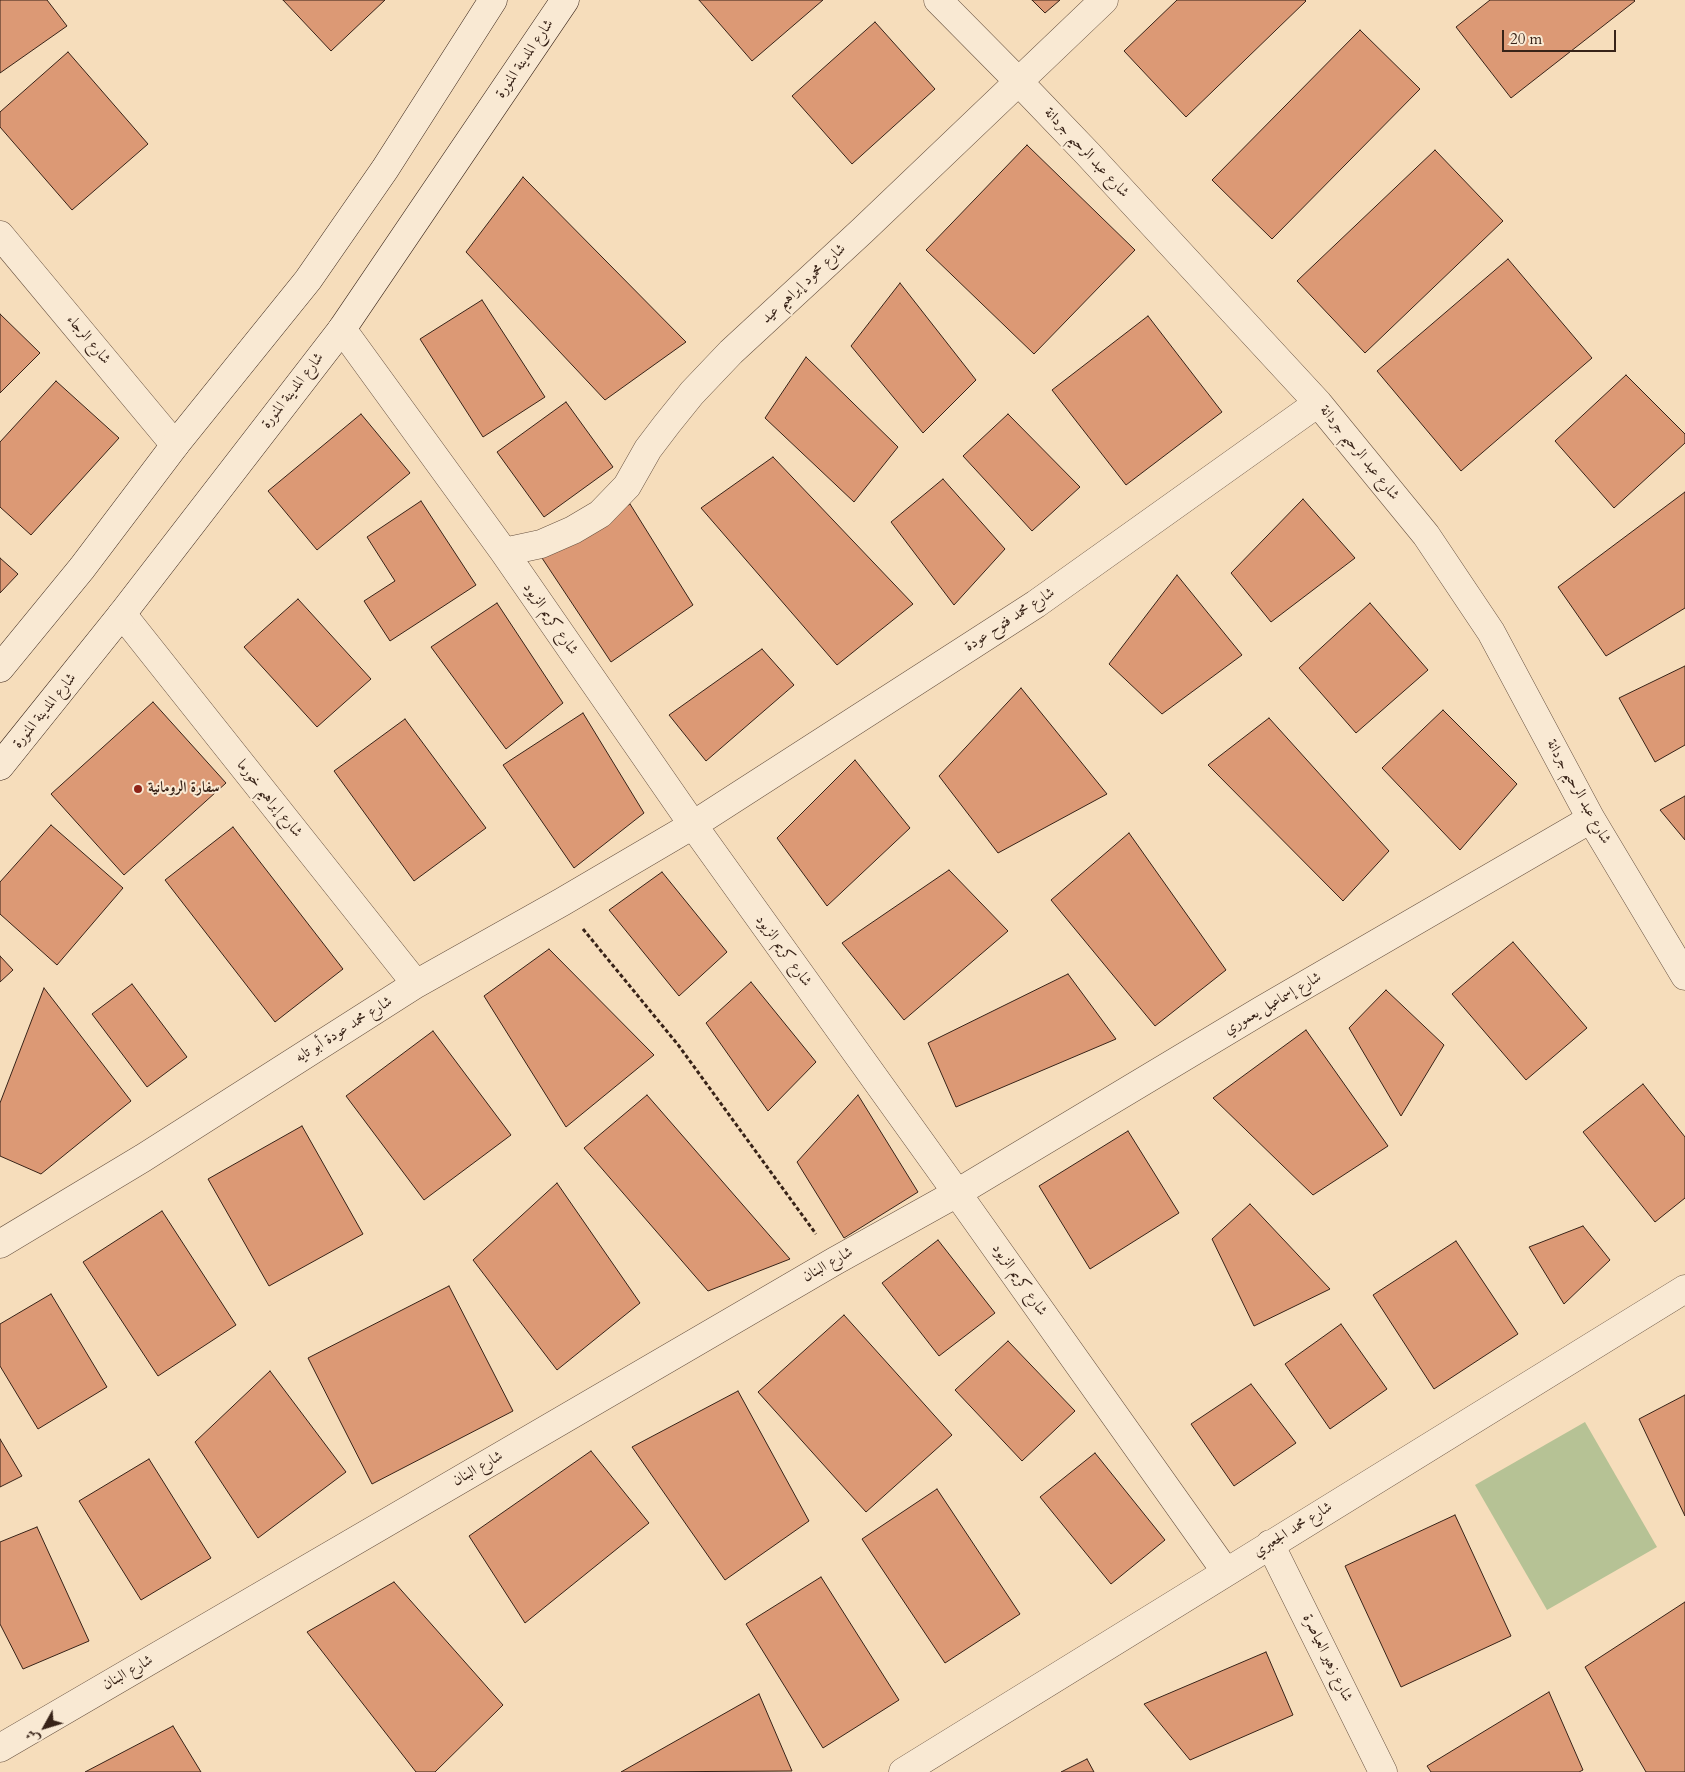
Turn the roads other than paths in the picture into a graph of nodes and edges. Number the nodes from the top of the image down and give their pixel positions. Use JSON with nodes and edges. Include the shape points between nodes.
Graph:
{"nodes":[{"id":1,"x":493,"y":0,"type":"edge"},
{"id":2,"x":565,"y":0,"type":"edge"},
{"id":3,"x":938,"y":0,"type":"edge"},
{"id":4,"x":1104,"y":0,"type":"edge"},
{"id":5,"x":1019,"y":82,"type":"junction"},
{"id":6,"x":2,"y":243,"type":"edge"},
{"id":7,"x":342,"y":329,"type":"junction"},
{"id":8,"x":1318,"y":403,"type":"junction"},
{"id":9,"x":175,"y":445,"type":"junction"},
{"id":10,"x":504,"y":552,"type":"junction"},
{"id":11,"x":122,"y":614,"type":"junction"},
{"id":12,"x":0,"y":668,"type":"edge"},
{"id":13,"x":0,"y":766,"type":"edge"},
{"id":14,"x":1592,"y":819,"type":"junction"},
{"id":15,"x":693,"y":825,"type":"junction"},
{"id":16,"x":1685,"y":976,"type":"edge"},
{"id":17,"x":416,"y":984,"type":"junction"},
{"id":18,"x":957,"y":1193,"type":"junction"},
{"id":19,"x":0,"y":1244,"type":"edge"},
{"id":20,"x":1685,"y":1289,"type":"edge"},
{"id":21,"x":1270,"y":1544,"type":"junction"},
{"id":22,"x":1226,"y":1572,"type":"junction"},
{"id":23,"x":0,"y":1748,"type":"edge"},
{"id":24,"x":903,"y":1772,"type":"edge"},
{"id":25,"x":1383,"y":1772,"type":"edge"}],
"edges":[{"from":1,"to":9,"type":"street","via":[[385,169],[308,280]]},
{"from":2,"to":7,"type":"street","name":"شارع المدينة المنورة"},
{"from":3,"to":5,"type":"street","name":"شارع عبد الرحيم جردانة"},
{"from":4,"to":5,"type":"street","name":"شارع محمود إبراهيم عيد"},
{"from":5,"to":8,"type":"street","name":"شارع عبد الرحيم جردانة"},
{"from":5,"to":10,"type":"street","name":"شارع محمود إبراهيم عيد","via":[[731,352],[692,393],[648,449],[627,486],[600,514],[541,544]]},
{"from":6,"to":9,"type":"street","name":"شارع الرجاء"},
{"from":7,"to":10,"type":"street","name":"شارع كريم الزيود"},
{"from":7,"to":11,"type":"street","name":"شارع المدينة المنورة"},
{"from":8,"to":14,"type":"street","name":"شارع عبد الرحيم جردانة","via":[[1426,535],[1491,632]]},
{"from":8,"to":15,"type":"street","name":"شارع محمد فتوح عودة","via":[[1036,604]]},
{"from":9,"to":12,"type":"street","via":[[82,568]]},
{"from":10,"to":15,"type":"street","name":"شارع كريم الزيود"},
{"from":11,"to":13,"type":"street","name":"شارع المدينة المنورة"},
{"from":11,"to":17,"type":"street","name":"شارع إبراهيم خورما"},
{"from":14,"to":16,"type":"street","name":"شارع عبد الرحيم جردانة"},
{"from":14,"to":18,"type":"street","name":"شارع إسماعيل يعموري","via":[[1262,1010]]},
{"from":15,"to":17,"type":"street","name":"شارع محمد عودة أبو تايه"},
{"from":15,"to":18,"type":"street","name":"شارع كريم الزيود"},
{"from":17,"to":19,"type":"street","name":"شارع محمد عودة أبو تايه","via":[[143,1158]]},
{"from":18,"to":22,"type":"street","name":"شارع كريم الزيود"},
{"from":18,"to":23,"type":"street","name":"شارع البنان"},
{"from":20,"to":21,"type":"street","name":"شارع محمد الجعبري"},
{"from":21,"to":22,"type":"street","name":"شارع محمد الجعبري"},
{"from":21,"to":25,"type":"street","name":"شارع زهير العياصرة"},
{"from":22,"to":24,"type":"street","name":"شارع محمد الجعبري"}]}
